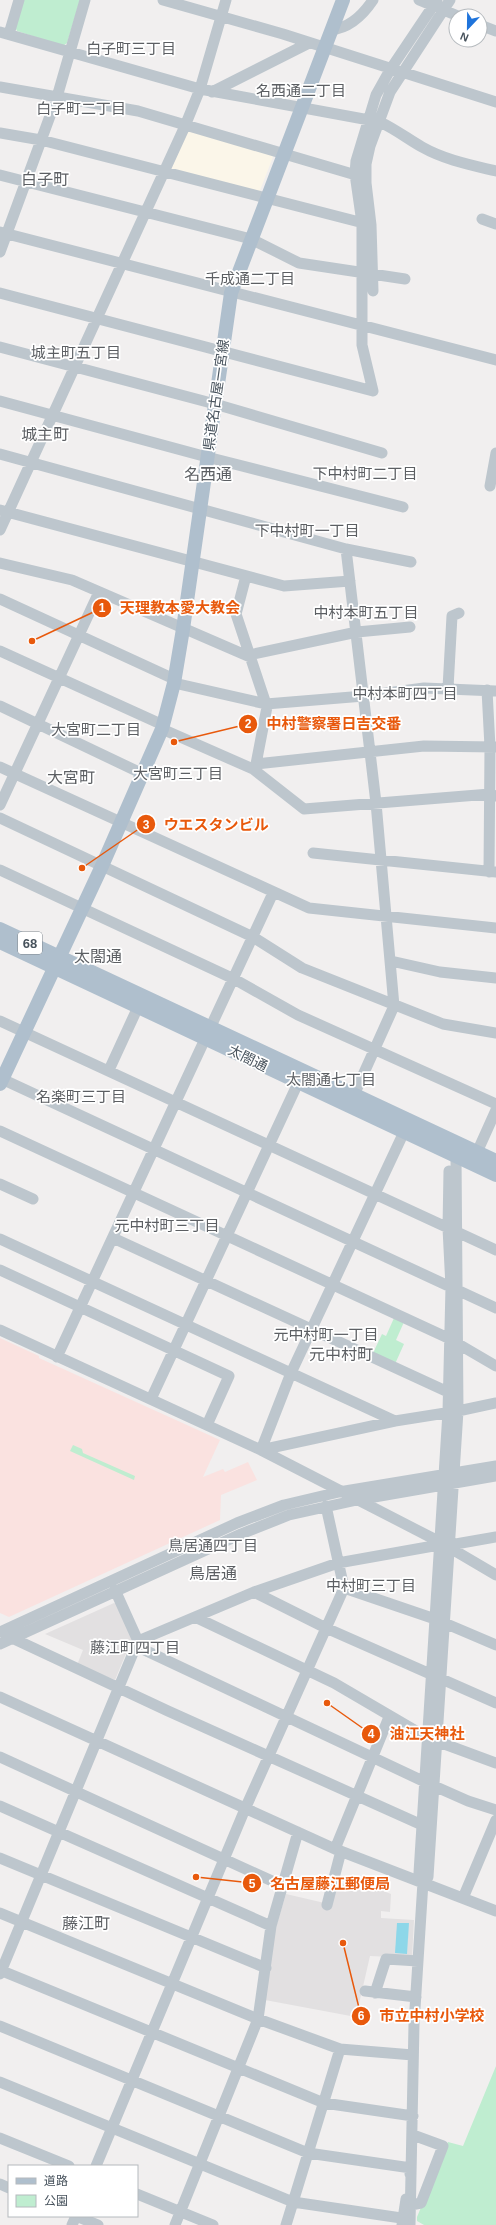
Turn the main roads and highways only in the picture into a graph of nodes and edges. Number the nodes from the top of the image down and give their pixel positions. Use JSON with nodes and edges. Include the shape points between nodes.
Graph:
{"nodes":[{"id":1,"x":343,"y":0,"type":"edge"},
{"id":2,"x":0,"y":929,"type":"edge"},
{"id":3,"x":0,"y":942,"type":"edge"},
{"id":4,"x":57,"y":962,"type":"junction"},
{"id":5,"x":209,"y":1034,"type":"junction"},
{"id":6,"x":5,"y":1062,"type":"edge"},
{"id":7,"x":1,"y":1082,"type":"edge"},
{"id":8,"x":474,"y":1158,"type":"junction"},
{"id":9,"x":496,"y":1161,"type":"edge"},
{"id":10,"x":496,"y":1175,"type":"edge"}],
"edges":[{"from":1,"to":4,"type":"main road","name":"県道名古屋一宮線","via":[[231,293],[174,681],[162,727],[122,823]]},
{"from":2,"to":4,"type":"main road","name":"太閤通","number":"68"},
{"from":3,"to":4,"type":"main road","name":"太閤通","number":"68"},
{"from":4,"to":5,"type":"main road","name":"太閤通","number":"68"},
{"from":4,"to":5,"type":"main road","name":"太閤通","number":"68","via":[[138,1007]]},
{"from":4,"to":6,"type":"main road","name":"県道名古屋一宮線","via":[[24,1032]]},
{"from":5,"to":8,"type":"main road","name":"太閤通","number":"68","via":[[354,1095]]},
{"from":5,"to":8,"type":"main road","name":"太閤通","number":"68","via":[[298,1083],[453,1154]]},
{"from":6,"to":7,"type":"main road","name":"県道名古屋一宮線"},
{"from":8,"to":9,"type":"main road","name":"太閤通","number":"68"},
{"from":8,"to":10,"type":"main road","name":"太閤通","number":"68"}]}
